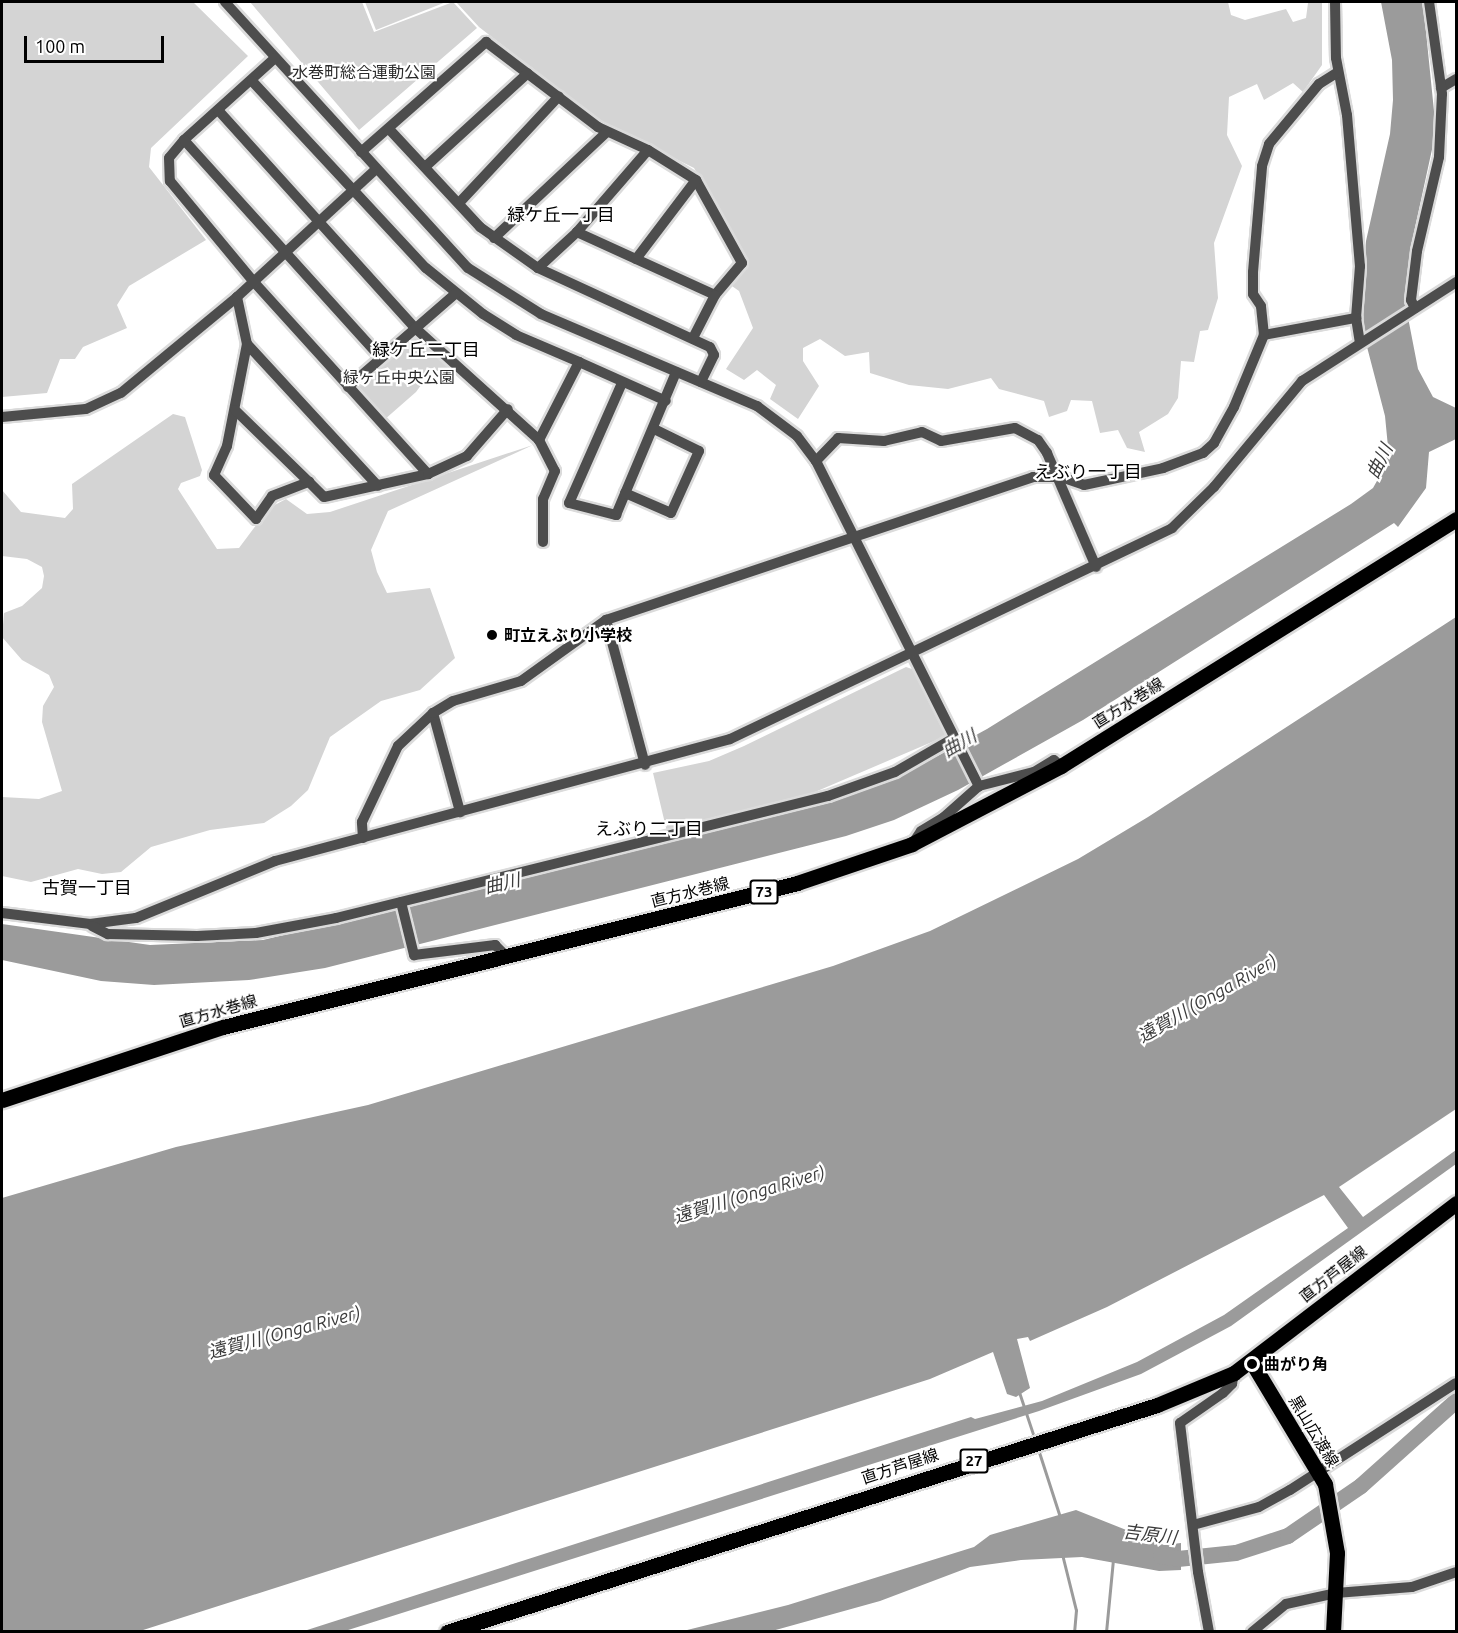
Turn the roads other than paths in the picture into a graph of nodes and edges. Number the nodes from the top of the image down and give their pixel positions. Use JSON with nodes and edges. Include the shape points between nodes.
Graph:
{"nodes":[{"id":1,"x":225,"y":2,"type":"edge"},
{"id":2,"x":1335,"y":2,"type":"edge"},
{"id":3,"x":1430,"y":2,"type":"edge"},
{"id":4,"x":275,"y":58,"type":"junction"},
{"id":5,"x":1338,"y":72,"type":"junction"},
{"id":6,"x":528,"y":73,"type":"junction"},
{"id":7,"x":1456,"y":79,"type":"edge"},
{"id":8,"x":252,"y":81,"type":"junction"},
{"id":9,"x":1442,"y":88,"type":"junction"},
{"id":10,"x":559,"y":96,"type":"junction"},
{"id":11,"x":218,"y":110,"type":"junction"},
{"id":12,"x":389,"y":129,"type":"junction"},
{"id":13,"x":608,"y":132,"type":"junction"},
{"id":14,"x":184,"y":140,"type":"junction"},
{"id":15,"x":648,"y":150,"type":"junction"},
{"id":16,"x":361,"y":152,"type":"junction"},
{"id":17,"x":425,"y":167,"type":"junction"},
{"id":18,"x":376,"y":169,"type":"junction"},
{"id":19,"x":696,"y":180,"type":"junction"},
{"id":20,"x":352,"y":191,"type":"junction"},
{"id":21,"x":459,"y":203,"type":"junction"},
{"id":22,"x":318,"y":221,"type":"junction"},
{"id":23,"x":577,"y":232,"type":"junction"},
{"id":24,"x":494,"y":238,"type":"junction"},
{"id":25,"x":286,"y":252,"type":"junction"},
{"id":26,"x":636,"y":259,"type":"junction"},
{"id":27,"x":538,"y":268,"type":"junction"},
{"id":28,"x":253,"y":281,"type":"junction"},
{"id":29,"x":1456,"y":282,"type":"edge"},
{"id":30,"x":456,"y":293,"type":"junction"},
{"id":31,"x":715,"y":294,"type":"junction"},
{"id":32,"x":237,"y":297,"type":"junction"},
{"id":33,"x":1414,"y":309,"type":"junction"},
{"id":34,"x":1356,"y":318,"type":"junction"},
{"id":35,"x":414,"y":327,"type":"junction"},
{"id":36,"x":1264,"y":335,"type":"junction"},
{"id":37,"x":693,"y":338,"type":"junction"},
{"id":38,"x":1362,"y":342,"type":"junction"},
{"id":39,"x":247,"y":344,"type":"junction"},
{"id":40,"x":380,"y":357,"type":"junction"},
{"id":41,"x":579,"y":362,"type":"junction"},
{"id":42,"x":676,"y":372,"type":"junction"},
{"id":43,"x":701,"y":382,"type":"junction"},
{"id":44,"x":622,"y":383,"type":"junction"},
{"id":45,"x":348,"y":387,"type":"junction"},
{"id":46,"x":666,"y":401,"type":"junction"},
{"id":47,"x":508,"y":409,"type":"junction"},
{"id":48,"x":235,"y":411,"type":"junction"},
{"id":49,"x":2,"y":417,"type":"edge"},
{"id":50,"x":654,"y":429,"type":"junction"},
{"id":51,"x":539,"y":440,"type":"junction"},
{"id":52,"x":816,"y":461,"type":"junction"},
{"id":53,"x":428,"y":474,"type":"junction"},
{"id":54,"x":1061,"y":477,"type":"junction"},
{"id":55,"x":309,"y":483,"type":"junction"},
{"id":56,"x":378,"y":486,"type":"junction"},
{"id":57,"x":626,"y":493,"type":"junction"},
{"id":58,"x":1456,"y":519,"type":"edge"},
{"id":59,"x":852,"y":536,"type":"junction"},
{"id":60,"x":543,"y":543,"type":"dead end"},
{"id":61,"x":1096,"y":567,"type":"junction"},
{"id":62,"x":606,"y":620,"type":"junction"},
{"id":63,"x":915,"y":652,"type":"junction"},
{"id":64,"x":433,"y":713,"type":"junction"},
{"id":65,"x":955,"y":740,"type":"junction"},
{"id":66,"x":645,"y":765,"type":"junction"},
{"id":67,"x":1061,"y":765,"type":"junction"},
{"id":68,"x":980,"y":786,"type":"junction"},
{"id":69,"x":460,"y":812,"type":"junction"},
{"id":70,"x":363,"y":838,"type":"junction"},
{"id":71,"x":912,"y":844,"type":"junction"},
{"id":72,"x":401,"y":902,"type":"junction"},
{"id":73,"x":2,"y":913,"type":"edge"},
{"id":74,"x":90,"y":924,"type":"junction"},
{"id":75,"x":506,"y":956,"type":"junction"},
{"id":76,"x":2,"y":1100,"type":"edge"},
{"id":77,"x":1456,"y":1203,"type":"edge"},
{"id":78,"x":1251,"y":1362,"type":"junction"},
{"id":79,"x":1234,"y":1373,"type":"junction"},
{"id":80,"x":1456,"y":1383,"type":"edge"},
{"id":81,"x":1323,"y":1478,"type":"junction"},
{"id":82,"x":1194,"y":1528,"type":"junction"},
{"id":83,"x":1456,"y":1572,"type":"edge"},
{"id":84,"x":1335,"y":1593,"type":"junction"},
{"id":85,"x":447,"y":1632,"type":"edge"},
{"id":86,"x":1209,"y":1632,"type":"edge"},
{"id":87,"x":1252,"y":1632,"type":"edge"},
{"id":88,"x":1333,"y":1632,"type":"edge"}],
"edges":[{"from":1,"to":4,"type":"street"},
{"from":2,"to":5,"type":"street"},
{"from":3,"to":9,"type":"street"},
{"from":4,"to":8,"type":"street"},
{"from":4,"to":16,"type":"street"},
{"from":5,"to":34,"type":"street","via":[[1347,115],[1360,266]]},
{"from":5,"to":36,"type":"street","via":[[1320,84],[1269,144],[1262,166],[1253,294],[1261,306]]},
{"from":6,"to":10,"type":"street"},
{"from":6,"to":12,"type":"street","via":[[486,42]]},
{"from":6,"to":17,"type":"street"},
{"from":7,"to":9,"type":"street"},
{"from":8,"to":11,"type":"street"},
{"from":8,"to":20,"type":"street"},
{"from":9,"to":33,"type":"street","via":[[1439,157],[1417,251],[1411,300]]},
{"from":10,"to":13,"type":"street"},
{"from":10,"to":21,"type":"street"},
{"from":11,"to":14,"type":"street"},
{"from":11,"to":22,"type":"street"},
{"from":12,"to":16,"type":"street"},
{"from":12,"to":17,"type":"street"},
{"from":13,"to":15,"type":"street"},
{"from":13,"to":24,"type":"street"},
{"from":14,"to":25,"type":"street"},
{"from":14,"to":28,"type":"street","via":[[169,158],[170,181]]},
{"from":15,"to":19,"type":"street"},
{"from":15,"to":23,"type":"street"},
{"from":16,"to":18,"type":"street"},
{"from":17,"to":21,"type":"street"},
{"from":18,"to":20,"type":"street"},
{"from":18,"to":42,"type":"street","via":[[447,247],[492,285],[541,314]]},
{"from":19,"to":26,"type":"street"},
{"from":19,"to":31,"type":"street","via":[[742,263]]},
{"from":20,"to":22,"type":"street"},
{"from":20,"to":30,"type":"street","via":[[426,268]]},
{"from":21,"to":24,"type":"street"},
{"from":22,"to":25,"type":"street"},
{"from":22,"to":35,"type":"street"},
{"from":23,"to":26,"type":"street"},
{"from":23,"to":27,"type":"street"},
{"from":24,"to":27,"type":"street"},
{"from":25,"to":28,"type":"street"},
{"from":25,"to":40,"type":"street"},
{"from":26,"to":31,"type":"street"},
{"from":27,"to":37,"type":"street"},
{"from":28,"to":32,"type":"street"},
{"from":28,"to":45,"type":"street"},
{"from":29,"to":33,"type":"street"},
{"from":30,"to":35,"type":"street"},
{"from":30,"to":41,"type":"street","via":[[516,335]]},
{"from":31,"to":37,"type":"street"},
{"from":32,"to":39,"type":"street"},
{"from":32,"to":49,"type":"street","via":[[121,393],[86,409]]},
{"from":33,"to":38,"type":"street"},
{"from":34,"to":36,"type":"street"},
{"from":34,"to":38,"type":"street"},
{"from":35,"to":40,"type":"street"},
{"from":35,"to":47,"type":"street"},
{"from":36,"to":54,"type":"street","via":[[1234,407],[1214,443],[1203,453],[1163,468],[1084,485]]},
{"from":37,"to":43,"type":"street","via":[[710,347],[714,356]]},
{"from":38,"to":61,"type":"street","via":[[1302,381],[1193,510],[1172,528]]},
{"from":39,"to":48,"type":"street"},
{"from":39,"to":56,"type":"street"},
{"from":40,"to":45,"type":"street"},
{"from":41,"to":44,"type":"street"},
{"from":41,"to":51,"type":"street"},
{"from":42,"to":43,"type":"street"},
{"from":42,"to":46,"type":"street"},
{"from":43,"to":52,"type":"street","via":[[778,418]]},
{"from":44,"to":46,"type":"street"},
{"from":44,"to":57,"type":"street","via":[[568,503],[616,515]]},
{"from":45,"to":53,"type":"street"},
{"from":46,"to":50,"type":"street"},
{"from":47,"to":51,"type":"street"},
{"from":47,"to":53,"type":"street","via":[[467,456]]},
{"from":48,"to":55,"type":"street"},
{"from":48,"to":55,"type":"street","via":[[214,475],[256,519],[272,496]]},
{"from":50,"to":57,"type":"street"},
{"from":50,"to":57,"type":"street","via":[[699,451],[671,513]]},
{"from":51,"to":60,"type":"street","via":[[555,471],[543,499]]},
{"from":52,"to":54,"type":"street","via":[[838,438],[884,441],[922,432],[941,441],[1015,428],[1038,440]]},
{"from":52,"to":59,"type":"street"},
{"from":53,"to":56,"type":"street"},
{"from":54,"to":59,"type":"street","via":[[1033,477]]},
{"from":54,"to":61,"type":"street"},
{"from":55,"to":56,"type":"street","via":[[324,497]]},
{"from":58,"to":67,"type":"main road","name":"直方水巻線","number":"73"},
{"from":59,"to":62,"type":"street"},
{"from":59,"to":63,"type":"street"},
{"from":61,"to":63,"type":"street"},
{"from":62,"to":64,"type":"street","via":[[521,681],[453,701]]},
{"from":62,"to":66,"type":"street"},
{"from":63,"to":65,"type":"street"},
{"from":63,"to":66,"type":"street","via":[[730,739]]},
{"from":64,"to":69,"type":"street"},
{"from":64,"to":70,"type":"street","via":[[398,746],[362,822]]},
{"from":65,"to":68,"type":"street"},
{"from":65,"to":72,"type":"street","via":[[895,772],[828,796]]},
{"from":66,"to":69,"type":"street"},
{"from":67,"to":68,"type":"street","via":[[1054,760],[1034,772]]},
{"from":67,"to":71,"type":"main road","name":"直方水巻線","number":"73"},
{"from":68,"to":71,"type":"street","via":[[921,831]]},
{"from":69,"to":70,"type":"street"},
{"from":70,"to":74,"type":"street","via":[[275,861],[136,918]]},
{"from":71,"to":75,"type":"main road","name":"直方水巻線","number":"73","via":[[807,880]]},
{"from":72,"to":74,"type":"street","via":[[256,933],[141,937],[108,934]]},
{"from":72,"to":75,"type":"street","via":[[414,955],[472,951],[495,945]]},
{"from":73,"to":74,"type":"street"},
{"from":75,"to":76,"type":"main road","name":"直方水巻線","number":"73","via":[[223,1027]]},
{"from":77,"to":78,"type":"main road","name":"直方芦屋線","number":"27"},
{"from":78,"to":79,"type":"main road","name":"直方芦屋線","number":"27"},
{"from":78,"to":81,"type":"main road","name":"黒山広渡線"},
{"from":79,"to":82,"type":"street","via":[[1232,1384],[1224,1393],[1180,1423]]},
{"from":79,"to":85,"type":"main road","name":"直方芦屋線","number":"27","via":[[1157,1405]]},
{"from":80,"to":81,"type":"street"},
{"from":81,"to":82,"type":"street","via":[[1259,1507]]},
{"from":81,"to":84,"type":"main road","name":"黒山広渡線","via":[[1334,1519]]},
{"from":82,"to":86,"type":"street"},
{"from":83,"to":84,"type":"street","via":[[1412,1587]]},
{"from":84,"to":87,"type":"street","via":[[1286,1604]]},
{"from":84,"to":88,"type":"main road","name":"黒山広渡線"}]}
